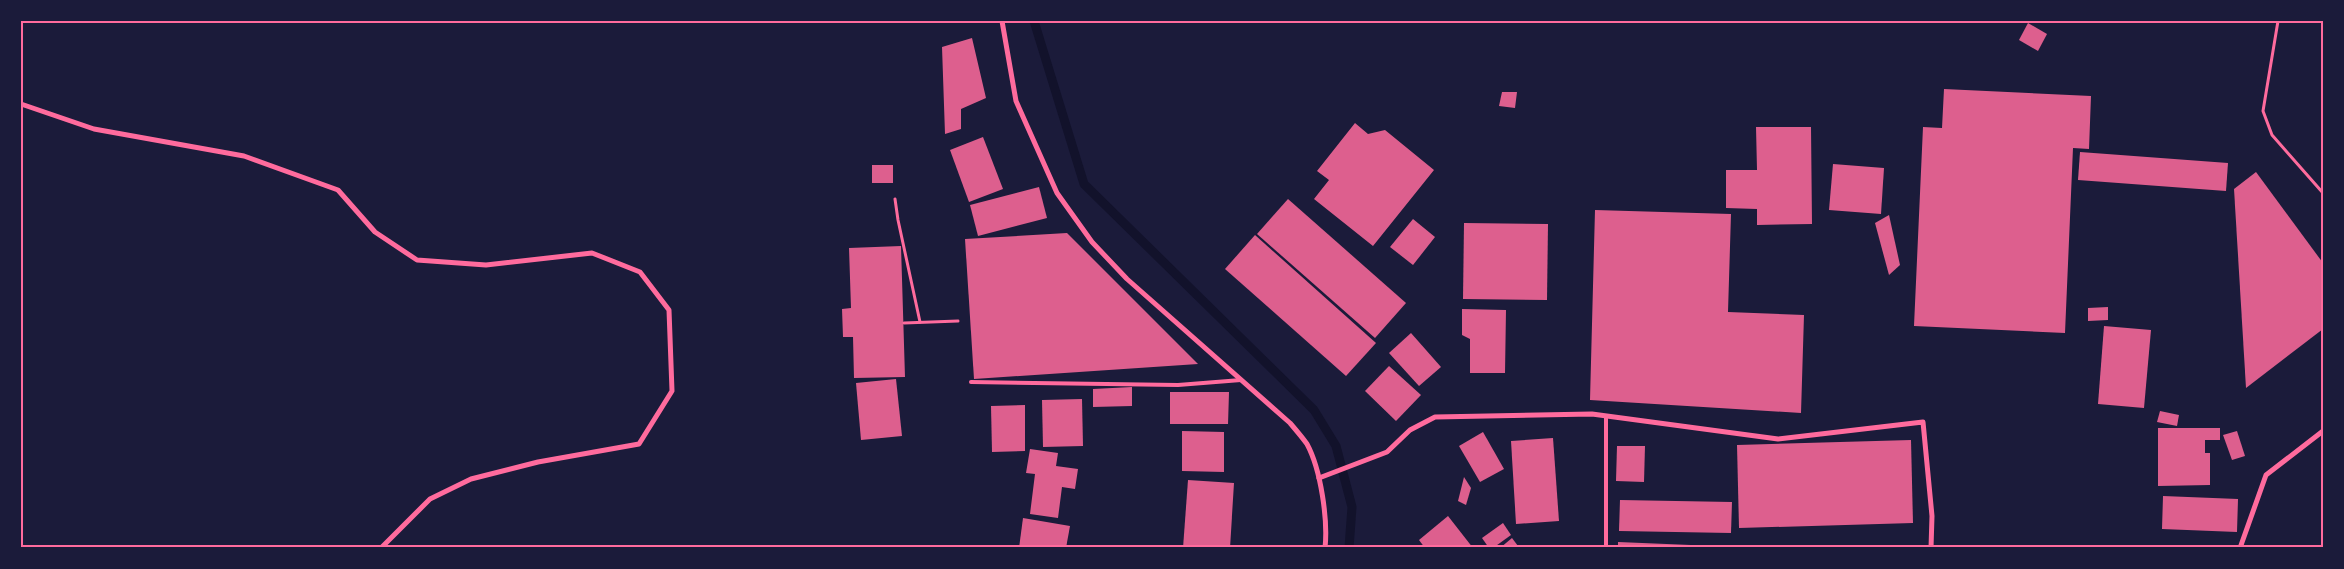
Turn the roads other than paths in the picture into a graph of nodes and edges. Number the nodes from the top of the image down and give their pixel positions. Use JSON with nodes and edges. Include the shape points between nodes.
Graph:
{"nodes":[{"id":1,"x":1002,"y":21,"type":"edge"},
{"id":2,"x":21,"y":104,"type":"edge"},
{"id":3,"x":1241,"y":380,"type":"junction"},
{"id":4,"x":971,"y":382,"type":"dead end"},
{"id":5,"x":1606,"y":416,"type":"junction"},
{"id":6,"x":2323,"y":431,"type":"edge"},
{"id":7,"x":1319,"y":478,"type":"junction"},
{"id":8,"x":381,"y":548,"type":"edge"},
{"id":9,"x":1325,"y":548,"type":"edge"},
{"id":10,"x":1606,"y":548,"type":"edge"},
{"id":11,"x":1931,"y":548,"type":"edge"},
{"id":12,"x":2240,"y":548,"type":"edge"}],
"edges":[{"from":1,"to":3,"type":"street","via":[[1016,101],[1057,193],[1092,242],[1127,279]]},
{"from":2,"to":8,"type":"street","via":[[94,129],[244,156],[338,190],[375,232],[417,260],[486,266],[592,254],[640,272],[670,310],[672,391],[639,444],[538,462],[471,479],[430,499]]},
{"from":3,"to":4,"type":"lane","via":[[1178,385]]},
{"from":3,"to":7,"type":"street","via":[[1290,422],[1307,445]]},
{"from":5,"to":7,"type":"street","via":[[1435,418],[1410,430],[1387,452]]},
{"from":5,"to":10,"type":"lane"},
{"from":5,"to":11,"type":"street","via":[[1778,439],[1923,422],[1932,516]]},
{"from":6,"to":12,"type":"street","via":[[2266,475]]},
{"from":7,"to":9,"type":"street"}]}
